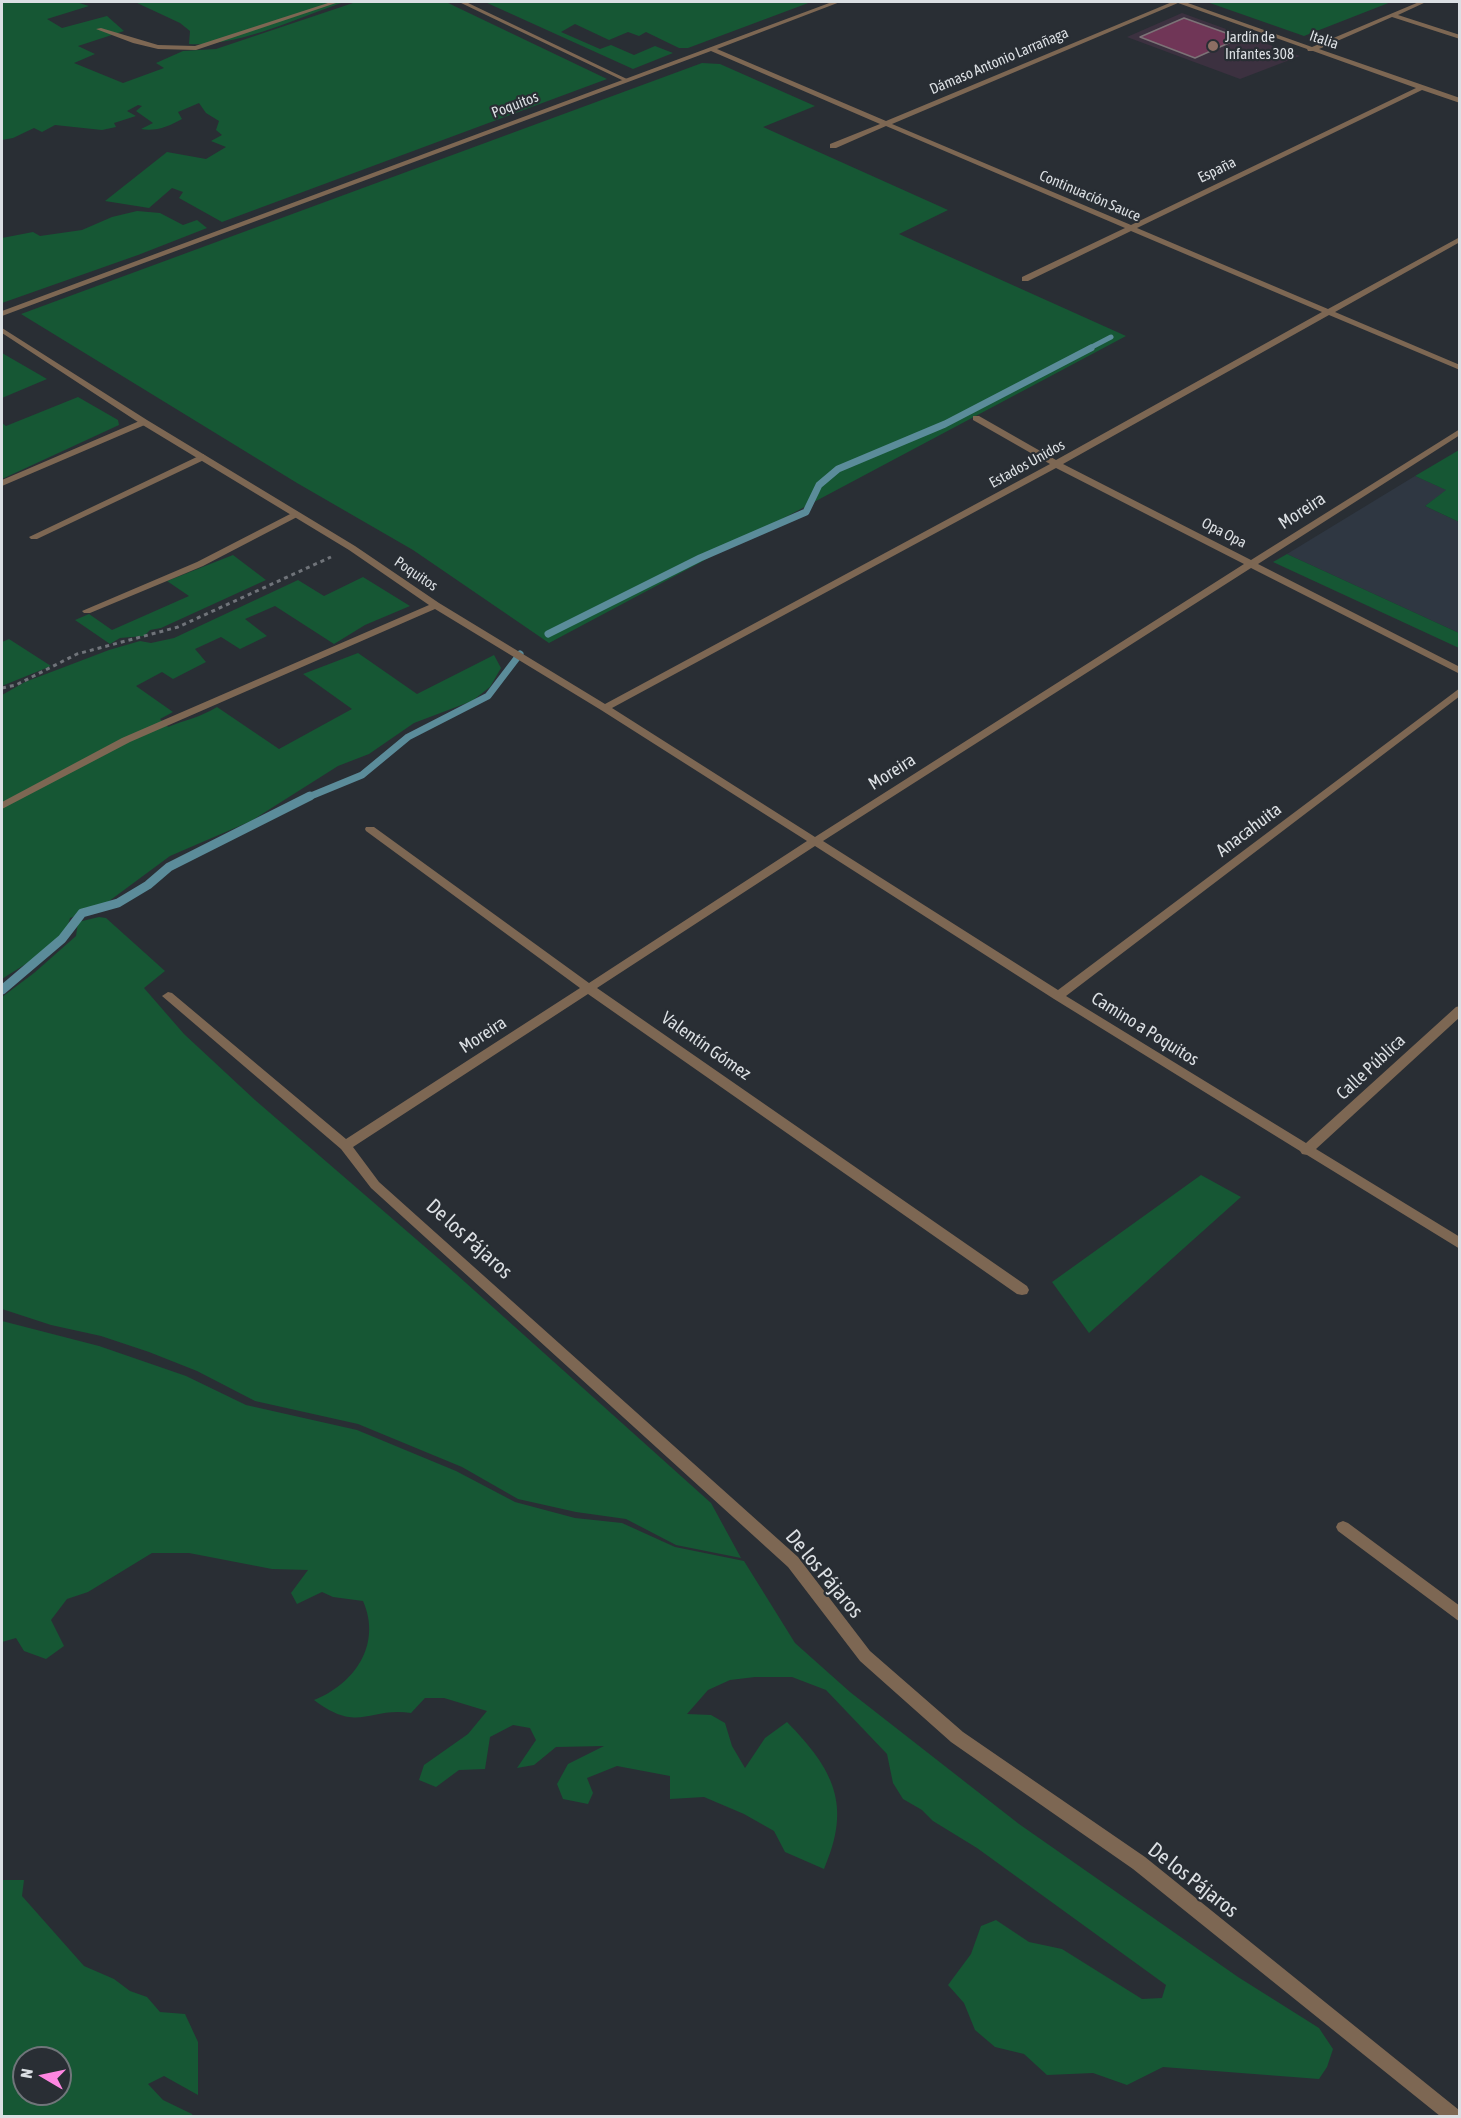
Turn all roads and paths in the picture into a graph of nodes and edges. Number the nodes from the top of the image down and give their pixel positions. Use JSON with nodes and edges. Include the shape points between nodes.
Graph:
{"nodes":[{"id":1,"x":336,"y":2,"type":"edge"},
{"id":2,"x":462,"y":2,"type":"edge"},
{"id":3,"x":837,"y":2,"type":"edge"},
{"id":4,"x":1178,"y":2,"type":"edge"},
{"id":5,"x":1423,"y":2,"type":"edge"},
{"id":6,"x":1391,"y":15,"type":"junction"},
{"id":7,"x":99,"y":29,"type":"dead end"},
{"id":8,"x":1460,"y":38,"type":"edge"},
{"id":9,"x":711,"y":49,"type":"junction"},
{"id":10,"x":1310,"y":50,"type":"junction"},
{"id":11,"x":626,"y":80,"type":"junction"},
{"id":12,"x":1421,"y":88,"type":"junction"},
{"id":13,"x":1460,"y":101,"type":"edge"},
{"id":14,"x":885,"y":123,"type":"junction"},
{"id":15,"x":833,"y":146,"type":"dead end"},
{"id":16,"x":1129,"y":227,"type":"junction"},
{"id":17,"x":1460,"y":239,"type":"edge"},
{"id":18,"x":1025,"y":279,"type":"dead end"},
{"id":19,"x":1327,"y":312,"type":"junction"},
{"id":20,"x":2,"y":314,"type":"edge"},
{"id":21,"x":2,"y":330,"type":"edge"},
{"id":22,"x":1460,"y":368,"type":"edge"},
{"id":23,"x":976,"y":418,"type":"dead end"},
{"id":24,"x":144,"y":422,"type":"junction"},
{"id":25,"x":1460,"y":431,"type":"edge"},
{"id":26,"x":203,"y":457,"type":"junction"},
{"id":27,"x":1056,"y":464,"type":"junction"},
{"id":28,"x":2,"y":483,"type":"edge"},
{"id":29,"x":296,"y":514,"type":"junction"},
{"id":30,"x":34,"y":537,"type":"dead end"},
{"id":31,"x":352,"y":548,"type":"junction"},
{"id":32,"x":1252,"y":564,"type":"junction"},
{"id":33,"x":436,"y":605,"type":"junction"},
{"id":34,"x":87,"y":611,"type":"dead end"},
{"id":35,"x":1460,"y":670,"type":"edge"},
{"id":36,"x":2,"y":688,"type":"edge"},
{"id":37,"x":1460,"y":691,"type":"edge"},
{"id":38,"x":605,"y":708,"type":"junction"},
{"id":39,"x":2,"y":806,"type":"edge"},
{"id":40,"x":370,"y":830,"type":"dead end"},
{"id":41,"x":814,"y":842,"type":"junction"},
{"id":42,"x":588,"y":988,"type":"junction"},
{"id":43,"x":168,"y":996,"type":"dead end"},
{"id":44,"x":1058,"y":996,"type":"junction"},
{"id":45,"x":1460,"y":1010,"type":"edge"},
{"id":46,"x":345,"y":1146,"type":"junction"},
{"id":47,"x":1306,"y":1151,"type":"junction"},
{"id":48,"x":1460,"y":1244,"type":"edge"},
{"id":49,"x":1022,"y":1290,"type":"dead end"},
{"id":50,"x":1343,"y":1527,"type":"dead end"},
{"id":51,"x":1460,"y":1615,"type":"edge"},
{"id":52,"x":1453,"y":2116,"type":"edge"}],
"edges":[{"from":1,"to":7,"type":"street","via":[[196,48],[172,51]]},
{"from":2,"to":11,"type":"street"},
{"from":3,"to":9,"type":"street","name":"Poquitos"},
{"from":4,"to":10,"type":"street","name":"Italia"},
{"from":4,"to":14,"type":"street","name":"Dámaso Antonio Larrañaga"},
{"from":5,"to":6,"type":"street"},
{"from":6,"to":8,"type":"street"},
{"from":6,"to":10,"type":"street"},
{"from":9,"to":11,"type":"street","name":"Poquitos"},
{"from":9,"to":14,"type":"street","name":"Continuación Sauce"},
{"from":10,"to":12,"type":"street","name":"Italia"},
{"from":11,"to":20,"type":"street","name":"Poquitos"},
{"from":12,"to":13,"type":"street","name":"Italia"},
{"from":12,"to":16,"type":"street","name":"España"},
{"from":14,"to":15,"type":"street","name":"Dámaso Antonio Larrañaga"},
{"from":14,"to":16,"type":"street","name":"Continuación Sauce"},
{"from":16,"to":18,"type":"street","name":"España"},
{"from":16,"to":19,"type":"street","name":"Continuación Sauce"},
{"from":17,"to":19,"type":"street","name":"Estados Unidos"},
{"from":19,"to":22,"type":"street","name":"Continuación Sauce"},
{"from":19,"to":27,"type":"street","name":"Estados Unidos"},
{"from":21,"to":24,"type":"street","name":"Poquitos"},
{"from":23,"to":27,"type":"street","name":"Opa Opa"},
{"from":24,"to":26,"type":"street","name":"Poquitos"},
{"from":24,"to":28,"type":"street"},
{"from":25,"to":32,"type":"street","name":"Moreira"},
{"from":26,"to":29,"type":"street","name":"Poquitos"},
{"from":26,"to":30,"type":"street"},
{"from":27,"to":32,"type":"street","name":"Opa Opa"},
{"from":27,"to":38,"type":"street","name":"Estados Unidos"},
{"from":29,"to":31,"type":"street","name":"Poquitos"},
{"from":29,"to":34,"type":"street","via":[[200,564]]},
{"from":31,"to":33,"type":"street","name":"Poquitos"},
{"from":31,"to":36,"type":"path","via":[[178,627],[77,654],[16,686]]},
{"from":32,"to":35,"type":"street","name":"Opa Opa"},
{"from":32,"to":41,"type":"street","name":"Moreira"},
{"from":33,"to":38,"type":"street","name":"Poquitos"},
{"from":33,"to":39,"type":"street","via":[[126,740]]},
{"from":37,"to":44,"type":"street","name":"Anacahuita"},
{"from":38,"to":41,"type":"street","name":"Poquitos"},
{"from":40,"to":42,"type":"street","name":"Valentín Gómez"},
{"from":41,"to":42,"type":"street","name":"Moreira"},
{"from":41,"to":44,"type":"street","name":"Camino a Poquitos"},
{"from":42,"to":46,"type":"street","name":"Moreira"},
{"from":42,"to":49,"type":"street","name":"Valentín Gómez"},
{"from":43,"to":46,"type":"street","name":"De los Pájaros"},
{"from":44,"to":47,"type":"street","name":"Camino a Poquitos"},
{"from":45,"to":47,"type":"street","name":"Calle Pública"},
{"from":46,"to":52,"type":"street","name":"De los Pájaros","via":[[375,1185],[793,1562],[865,1656],[898,1686],[957,1737],[1139,1863]]},
{"from":47,"to":48,"type":"street","name":"Camino a Poquitos"},
{"from":50,"to":51,"type":"street"}]}
